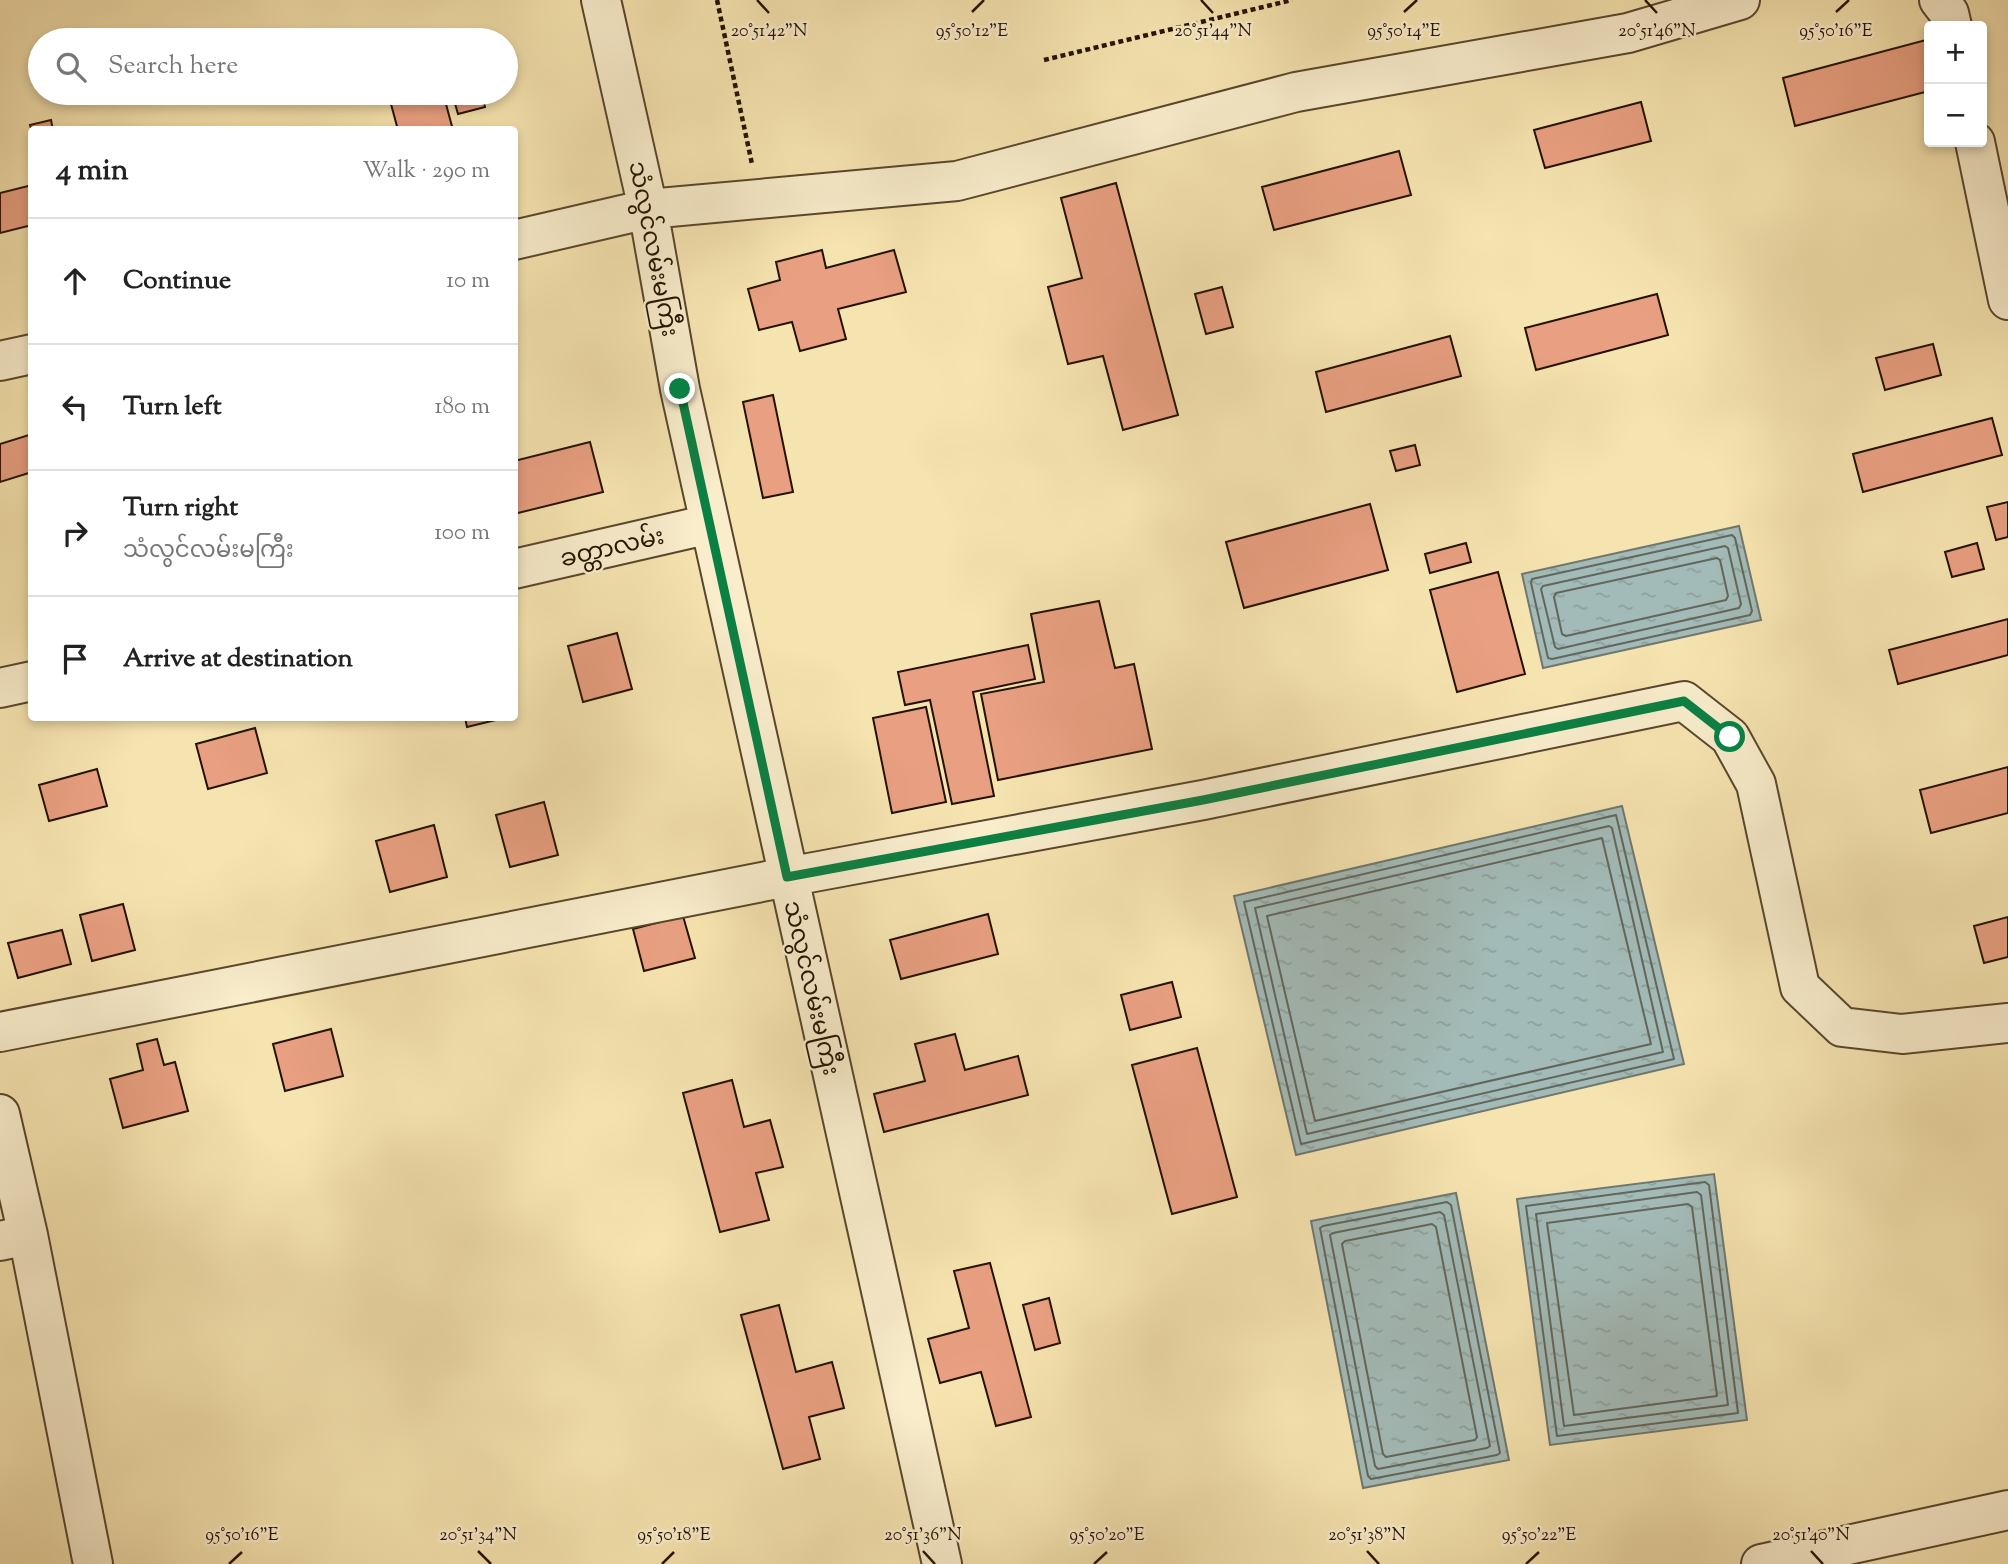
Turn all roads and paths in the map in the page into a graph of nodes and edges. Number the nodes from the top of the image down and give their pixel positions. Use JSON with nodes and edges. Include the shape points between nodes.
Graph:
{"nodes":[{"id":1,"x":601,"y":0,"type":"edge"},
{"id":2,"x":717,"y":0,"type":"edge"},
{"id":3,"x":1292,"y":0,"type":"edge"},
{"id":4,"x":1740,"y":0,"type":"edge"},
{"id":5,"x":1939,"y":0,"type":"edge"},
{"id":6,"x":1951,"y":21,"type":"edge"},
{"id":7,"x":1044,"y":61,"type":"dead end"},
{"id":8,"x":1976,"y":147,"type":"edge"},
{"id":9,"x":759,"y":199,"type":"junction"},
{"id":10,"x":648,"y":209,"type":"junction"},
{"id":11,"x":518,"y":239,"type":"edge"},
{"id":12,"x":2008,"y":300,"type":"edge"},
{"id":13,"x":28,"y":355,"type":"edge"},
{"id":14,"x":0,"y":361,"type":"edge"},
{"id":15,"x":710,"y":524,"type":"junction"},
{"id":16,"x":518,"y":568,"type":"edge"},
{"id":17,"x":28,"y":682,"type":"edge"},
{"id":18,"x":0,"y":688,"type":"edge"},
{"id":19,"x":787,"y":877,"type":"junction"},
{"id":20,"x":2008,"y":1023,"type":"edge"},
{"id":21,"x":0,"y":1032,"type":"edge"},
{"id":22,"x":0,"y":1114,"type":"edge"},
{"id":23,"x":14,"y":1238,"type":"edge"},
{"id":24,"x":2008,"y":1510,"type":"edge"},
{"id":25,"x":93,"y":1564,"type":"edge"},
{"id":26,"x":942,"y":1564,"type":"edge"},
{"id":27,"x":1760,"y":1564,"type":"edge"}],
"edges":[{"from":1,"to":10,"type":"street","name":"သံလွင်လမ်းမကြီး"},
{"from":2,"to":9,"type":"path"},
{"from":3,"to":7,"type":"path"},
{"from":4,"to":9,"type":"street","via":[[1628,33],[1296,92],[957,181]]},
{"from":5,"to":6,"type":"street"},
{"from":8,"to":12,"type":"street"},
{"from":9,"to":10,"type":"street"},
{"from":10,"to":11,"type":"street"},
{"from":10,"to":15,"type":"street","name":"သံလွင်လမ်းမကြီး"},
{"from":13,"to":14,"type":"street"},
{"from":15,"to":16,"type":"street","name":"ခတ္တာလမ်း"},
{"from":15,"to":19,"type":"street","name":"သံလွင်လမ်းမကြီး"},
{"from":17,"to":18,"type":"street"},
{"from":19,"to":20,"type":"street","via":[[1203,800],[1684,701],[1730,737],[1756,784],[1800,987],[1842,1027],[1902,1034]]},
{"from":19,"to":21,"type":"street"},
{"from":19,"to":26,"type":"street","name":"သံလွင်လမ်းမကြီး"},
{"from":22,"to":23,"type":"street"},
{"from":23,"to":25,"type":"street"},
{"from":24,"to":27,"type":"street"}]}
